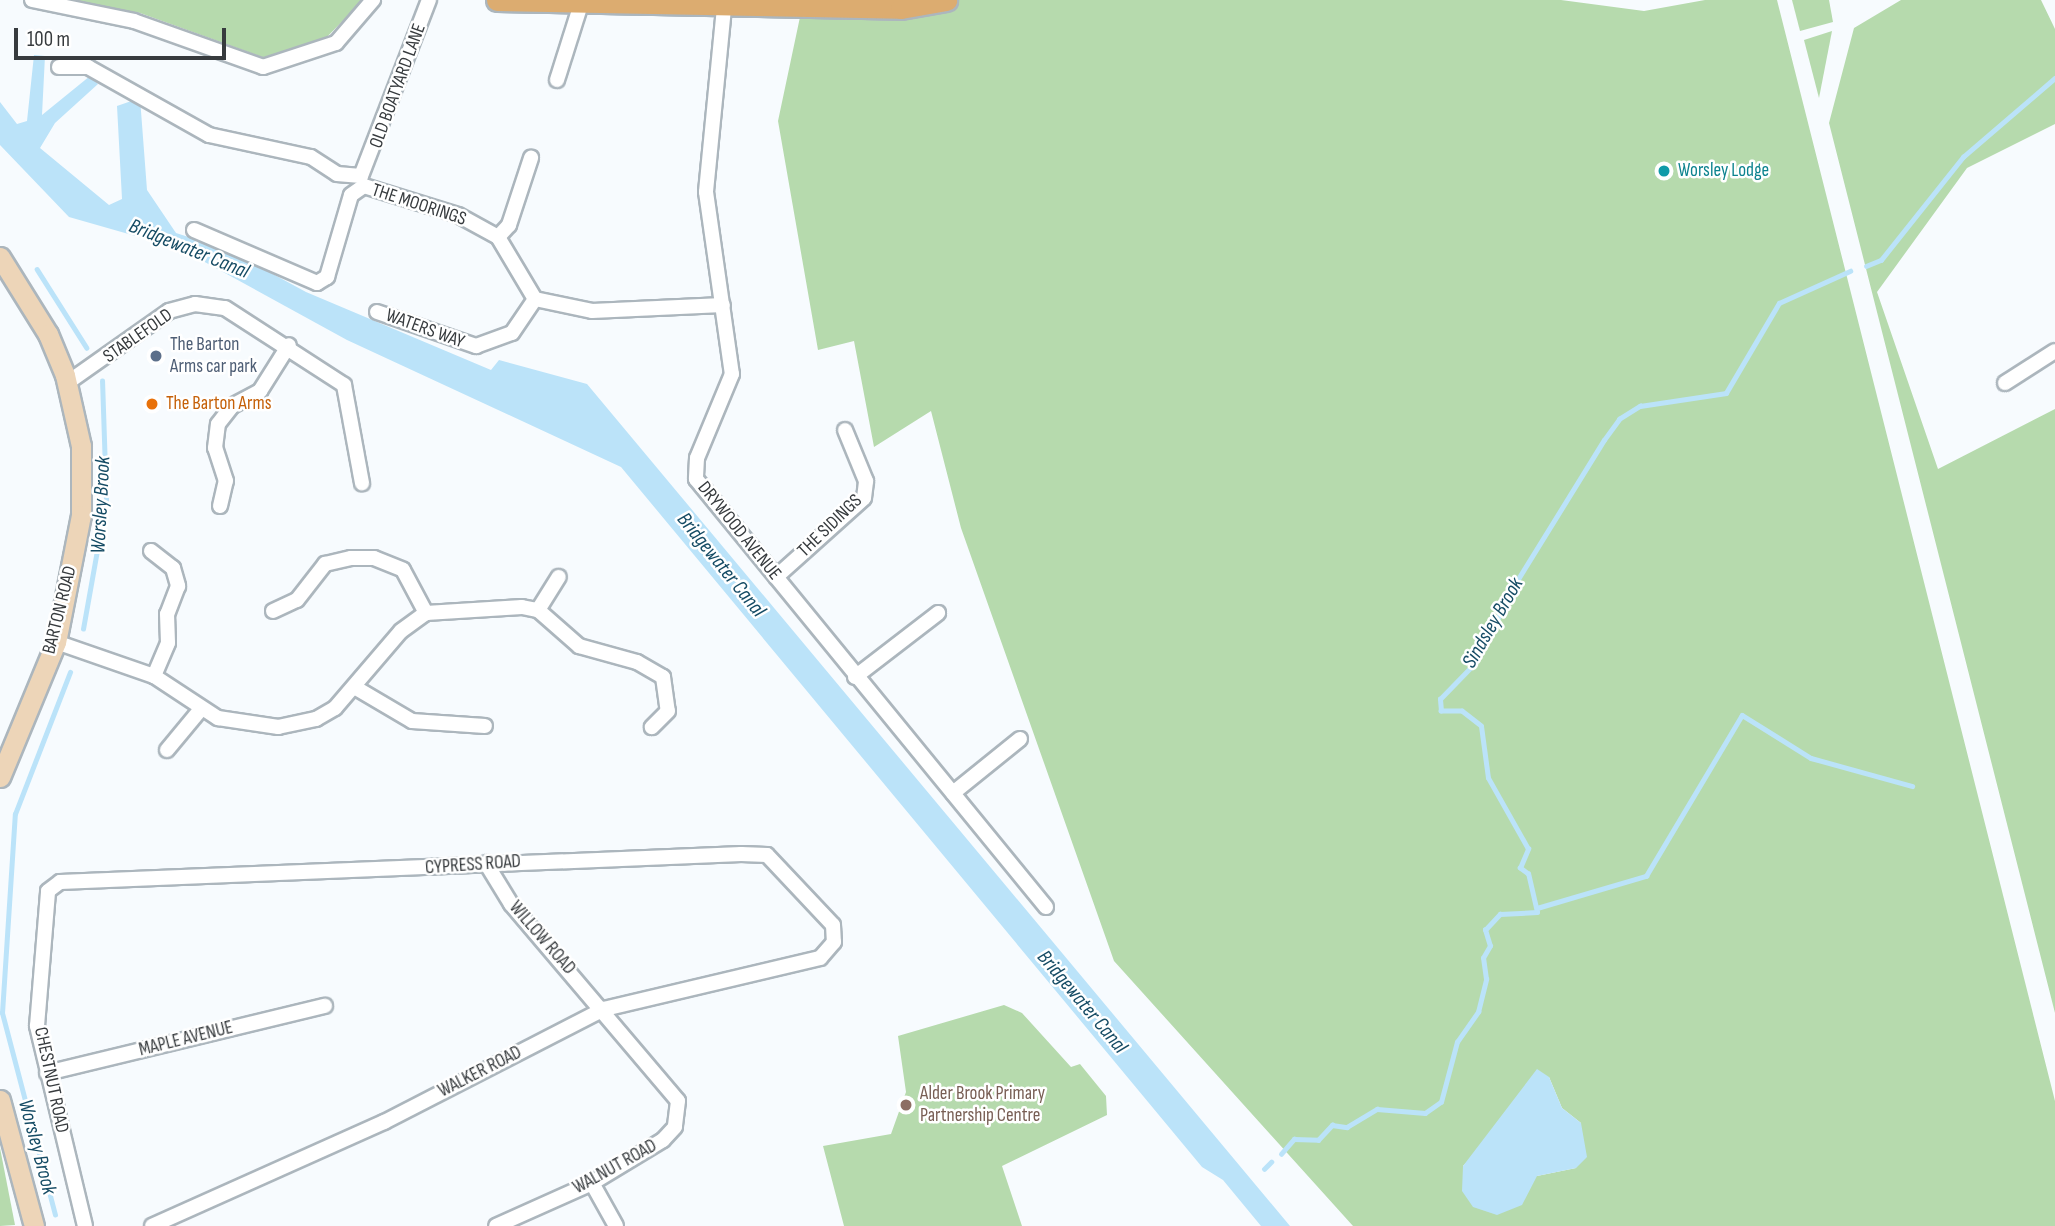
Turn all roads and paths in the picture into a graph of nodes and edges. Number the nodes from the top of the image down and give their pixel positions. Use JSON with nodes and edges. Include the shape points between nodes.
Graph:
{"nodes":[{"id":1,"x":32,"y":0,"type":"edge"},
{"id":2,"x":373,"y":0,"type":"edge"},
{"id":3,"x":429,"y":0,"type":"edge"},
{"id":4,"x":497,"y":0,"type":"edge"},
{"id":5,"x":946,"y":0,"type":"edge"},
{"id":6,"x":590,"y":3,"type":"edge"},
{"id":7,"x":724,"y":8,"type":"junction"},
{"id":8,"x":59,"y":67,"type":"dead end"},
{"id":9,"x":557,"y":80,"type":"dead end"},
{"id":10,"x":531,"y":158,"type":"dead end"},
{"id":11,"x":194,"y":230,"type":"dead end"},
{"id":12,"x":498,"y":237,"type":"junction"},
{"id":13,"x":0,"y":257,"type":"edge"},
{"id":14,"x":535,"y":299,"type":"junction"},
{"id":15,"x":723,"y":305,"type":"junction"},
{"id":16,"x":377,"y":312,"type":"dead end"},
{"id":17,"x":289,"y":345,"type":"junction"},
{"id":18,"x":2055,"y":351,"type":"edge"},
{"id":19,"x":66,"y":383,"type":"junction"},
{"id":20,"x":2005,"y":383,"type":"dead end"},
{"id":21,"x":845,"y":430,"type":"dead end"},
{"id":22,"x":362,"y":483,"type":"dead end"},
{"id":23,"x":220,"y":506,"type":"dead end"},
{"id":24,"x":151,"y":551,"type":"dead end"},
{"id":25,"x":559,"y":577,"type":"dead end"},
{"id":26,"x":776,"y":577,"type":"junction"},
{"id":27,"x":538,"y":610,"type":"junction"},
{"id":28,"x":273,"y":611,"type":"dead end"},
{"id":29,"x":426,"y":612,"type":"junction"},
{"id":30,"x":938,"y":613,"type":"dead end"},
{"id":31,"x":56,"y":642,"type":"junction"},
{"id":32,"x":154,"y":676,"type":"junction"},
{"id":33,"x":855,"y":677,"type":"junction"},
{"id":34,"x":356,"y":688,"type":"junction"},
{"id":35,"x":201,"y":709,"type":"junction"},
{"id":36,"x":485,"y":726,"type":"dead end"},
{"id":37,"x":652,"y":727,"type":"dead end"},
{"id":38,"x":1020,"y":739,"type":"dead end"},
{"id":39,"x":167,"y":750,"type":"dead end"},
{"id":40,"x":3,"y":765,"type":"edge"},
{"id":41,"x":953,"y":793,"type":"junction"},
{"id":42,"x":486,"y":863,"type":"junction"},
{"id":43,"x":48,"y":891,"type":"joint"},
{"id":44,"x":1046,"y":906,"type":"dead end"},
{"id":45,"x":820,"y":958,"type":"joint"},
{"id":46,"x":325,"y":1006,"type":"dead end"},
{"id":47,"x":604,"y":1009,"type":"junction"},
{"id":48,"x":47,"y":1073,"type":"junction"},
{"id":49,"x":0,"y":1100,"type":"edge"},
{"id":50,"x":592,"y":1183,"type":"junction"},
{"id":51,"x":34,"y":1226,"type":"edge"},
{"id":52,"x":85,"y":1226,"type":"edge"},
{"id":53,"x":152,"y":1226,"type":"edge"},
{"id":54,"x":496,"y":1226,"type":"edge"},
{"id":55,"x":616,"y":1226,"type":"edge"}],
"edges":[{"from":1,"to":2,"type":"street","via":[[134,21],[263,67],[336,43]]},
{"from":3,"to":8,"type":"street","name":"OLD BOATYARD LANE","via":[[361,176],[337,174],[311,157],[209,135],[88,68]]},
{"from":4,"to":6,"type":"main road"},
{"from":5,"to":7,"type":"main road","via":[[901,8]]},
{"from":6,"to":7,"type":"main road"},
{"from":6,"to":9,"type":"street"},
{"from":7,"to":15,"type":"street","name":"DRYWOOD AVENUE","via":[[706,192]]},
{"from":10,"to":12,"type":"street","via":[[509,225]]},
{"from":11,"to":12,"type":"street","name":"THE MOORINGS","via":[[317,283],[327,277],[351,195],[364,186],[458,215]]},
{"from":12,"to":14,"type":"street"},
{"from":13,"to":19,"type":"main road","name":"BARTON ROAD","via":[[48,334]]},
{"from":14,"to":15,"type":"street","via":[[592,312]]},
{"from":14,"to":16,"type":"street","name":"WATERS WAY","via":[[512,333],[476,346]]},
{"from":15,"to":26,"type":"street","name":"DRYWOOD AVENUE","via":[[732,374],[697,458],[696,479]]},
{"from":17,"to":19,"type":"street","name":"STABLEFOLD","via":[[225,308],[186,305]]},
{"from":17,"to":22,"type":"street","name":"STABLEFOLD","via":[[344,385]]},
{"from":17,"to":23,"type":"street","via":[[260,391],[232,406],[218,424],[215,448],[226,481]]},
{"from":18,"to":20,"type":"street"},
{"from":19,"to":31,"type":"main road","name":"BARTON ROAD","via":[[80,446],[81,515]]},
{"from":21,"to":26,"type":"street","name":"THE SIDINGS","via":[[866,481],[864,498]]},
{"from":24,"to":32,"type":"street","via":[[173,568],[178,586],[167,614],[168,643]]},
{"from":25,"to":27,"type":"street"},
{"from":26,"to":33,"type":"street","name":"DRYWOOD AVENUE"},
{"from":27,"to":29,"type":"street","via":[[471,605]]},
{"from":27,"to":37,"type":"street","via":[[579,646],[636,662],[663,677],[668,711]]},
{"from":28,"to":29,"type":"street","via":[[298,600],[325,565],[374,558],[403,570]]},
{"from":29,"to":34,"type":"street","via":[[401,631]]},
{"from":30,"to":33,"type":"street"},
{"from":31,"to":32,"type":"street"},
{"from":31,"to":40,"type":"main road","name":"BARTON ROAD"},
{"from":32,"to":35,"type":"street"},
{"from":33,"to":41,"type":"street","name":"DRYWOOD AVENUE"},
{"from":34,"to":35,"type":"street","via":[[316,719],[278,727],[244,726]]},
{"from":34,"to":36,"type":"street","via":[[412,721]]},
{"from":35,"to":39,"type":"street"},
{"from":38,"to":41,"type":"street"},
{"from":41,"to":44,"type":"street","name":"DRYWOOD AVENUE"},
{"from":42,"to":43,"type":"street","name":"CYPRESS ROAD","via":[[60,883]]},
{"from":42,"to":45,"type":"street","name":"CYPRESS ROAD","via":[[767,855],[833,925],[834,942]]},
{"from":42,"to":47,"type":"street","name":"WILLOW ROAD","via":[[511,904]]},
{"from":43,"to":48,"type":"street","name":"CHESTNUT ROAD","via":[[37,1026]]},
{"from":45,"to":47,"type":"street","name":"WALKER ROAD"},
{"from":46,"to":48,"type":"street","name":"MAPLE AVENUE"},
{"from":47,"to":50,"type":"street","name":"WALNUT ROAD","via":[[678,1101],[675,1127],[663,1140]]},
{"from":47,"to":53,"type":"street","name":"WALKER ROAD","via":[[384,1122]]},
{"from":48,"to":52,"type":"street","name":"CHESTNUT ROAD"},
{"from":49,"to":51,"type":"main road"},
{"from":50,"to":54,"type":"street","name":"WALNUT ROAD"},
{"from":50,"to":55,"type":"street"}]}
